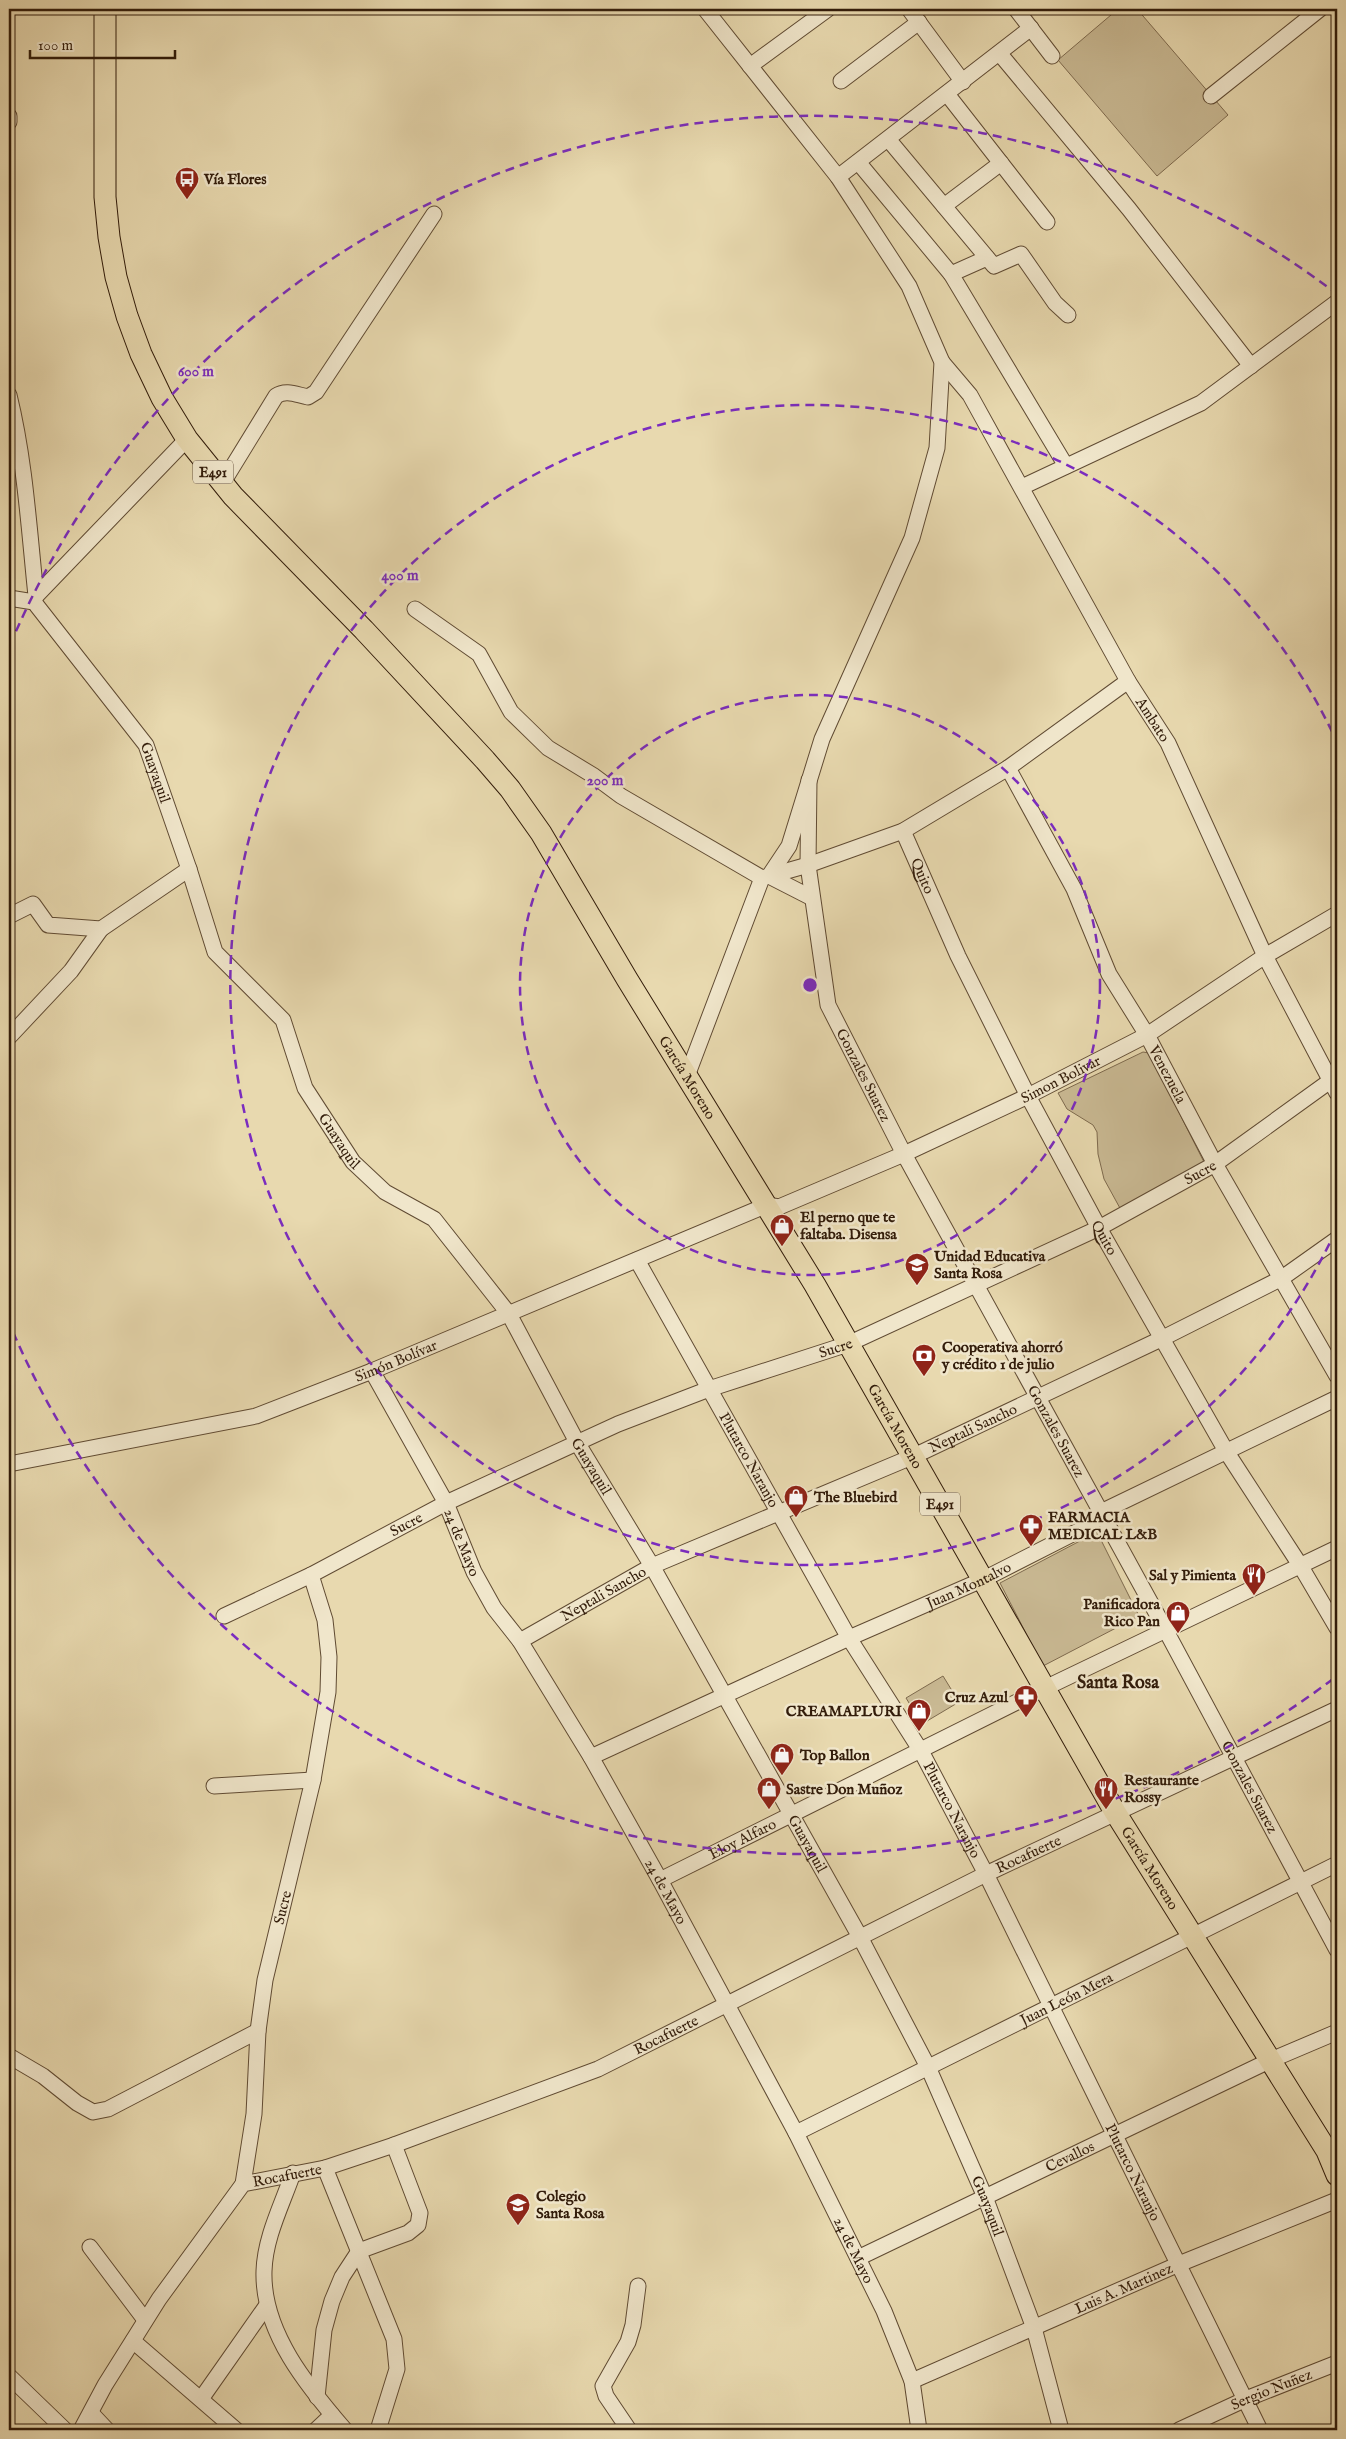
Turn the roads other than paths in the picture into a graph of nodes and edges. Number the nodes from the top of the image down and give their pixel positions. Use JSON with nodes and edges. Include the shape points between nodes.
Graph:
{"nodes":[{"id":1,"x":105,"y":9,"type":"edge"},
{"id":2,"x":705,"y":9,"type":"edge"},
{"id":3,"x":828,"y":9,"type":"edge"},
{"id":4,"x":909,"y":9,"type":"edge"},
{"id":5,"x":1016,"y":9,"type":"edge"},
{"id":6,"x":1320,"y":9,"type":"edge"},
{"id":7,"x":919,"y":22,"type":"junction"},
{"id":8,"x":1031,"y":28,"type":"junction"},
{"id":9,"x":1000,"y":54,"type":"junction"},
{"id":10,"x":1052,"y":56,"type":"dead end"},
{"id":11,"x":750,"y":66,"type":"junction"},
{"id":12,"x":840,"y":81,"type":"dead end"},
{"id":13,"x":963,"y":82,"type":"junction"},
{"id":14,"x":947,"y":94,"type":"junction"},
{"id":15,"x":1211,"y":96,"type":"dead end"},
{"id":16,"x":9,"y":116,"type":"edge"},
{"id":17,"x":9,"y":122,"type":"edge"},
{"id":18,"x":888,"y":139,"type":"junction"},
{"id":19,"x":858,"y":162,"type":"junction"},
{"id":20,"x":1001,"y":163,"type":"junction"},
{"id":21,"x":838,"y":177,"type":"junction"},
{"id":22,"x":944,"y":206,"type":"junction"},
{"id":23,"x":434,"y":214,"type":"dead end"},
{"id":24,"x":1047,"y":222,"type":"dead end"},
{"id":25,"x":988,"y":258,"type":"junction"},
{"id":26,"x":951,"y":274,"type":"junction"},
{"id":27,"x":1337,"y":302,"type":"edge"},
{"id":28,"x":1068,"y":315,"type":"dead end"},
{"id":29,"x":942,"y":362,"type":"junction"},
{"id":30,"x":1251,"y":366,"type":"junction"},
{"id":31,"x":9,"y":395,"type":"edge"},
{"id":32,"x":187,"y":439,"type":"junction"},
{"id":33,"x":1066,"y":466,"type":"junction"},
{"id":34,"x":222,"y":484,"type":"junction"},
{"id":35,"x":1022,"y":487,"type":"junction"},
{"id":36,"x":9,"y":598,"type":"edge"},
{"id":37,"x":35,"y":599,"type":"junction"},
{"id":38,"x":415,"y":609,"type":"dead end"},
{"id":39,"x":1128,"y":681,"type":"junction"},
{"id":40,"x":1008,"y":768,"type":"junction"},
{"id":41,"x":809,"y":780,"type":"junction"},
{"id":42,"x":903,"y":831,"type":"junction"},
{"id":43,"x":808,"y":865,"type":"junction"},
{"id":44,"x":189,"y":869,"type":"junction"},
{"id":45,"x":766,"y":877,"type":"junction"},
{"id":46,"x":812,"y":898,"type":"junction"},
{"id":47,"x":1337,"y":914,"type":"edge"},
{"id":48,"x":9,"y":916,"type":"edge"},
{"id":49,"x":101,"y":929,"type":"junction"},
{"id":50,"x":1265,"y":956,"type":"junction"},
{"id":51,"x":1147,"y":1035,"type":"junction"},
{"id":52,"x":9,"y":1037,"type":"edge"},
{"id":53,"x":687,"y":1076,"type":"junction"},
{"id":54,"x":1335,"y":1083,"type":"edge"},
{"id":55,"x":1028,"y":1096,"type":"junction"},
{"id":56,"x":904,"y":1154,"type":"junction"},
{"id":57,"x":1214,"y":1164,"type":"junction"},
{"id":58,"x":767,"y":1205,"type":"junction"},
{"id":59,"x":1099,"y":1228,"type":"junction"},
{"id":60,"x":1337,"y":1239,"type":"edge"},
{"id":61,"x":637,"y":1260,"type":"junction"},
{"id":62,"x":1282,"y":1278,"type":"junction"},
{"id":63,"x":976,"y":1285,"type":"junction"},
{"id":64,"x":510,"y":1314,"type":"junction"},
{"id":65,"x":1163,"y":1338,"type":"junction"},
{"id":66,"x":848,"y":1344,"type":"junction"},
{"id":67,"x":372,"y":1371,"type":"junction"},
{"id":68,"x":1337,"y":1376,"type":"edge"},
{"id":69,"x":709,"y":1389,"type":"junction"},
{"id":70,"x":1038,"y":1398,"type":"junction"},
{"id":71,"x":1337,"y":1398,"type":"edge"},
{"id":72,"x":578,"y":1444,"type":"junction"},
{"id":73,"x":1226,"y":1451,"type":"junction"},
{"id":74,"x":914,"y":1456,"type":"junction"},
{"id":75,"x":9,"y":1464,"type":"edge"},
{"id":76,"x":446,"y":1503,"type":"junction"},
{"id":77,"x":1101,"y":1512,"type":"junction"},
{"id":78,"x":779,"y":1514,"type":"junction"},
{"id":79,"x":1337,"y":1548,"type":"edge"},
{"id":80,"x":1300,"y":1565,"type":"junction"},
{"id":81,"x":652,"y":1566,"type":"junction"},
{"id":82,"x":310,"y":1575,"type":"junction"},
{"id":83,"x":982,"y":1580,"type":"junction"},
{"id":84,"x":224,"y":1616,"type":"dead end"},
{"id":85,"x":1337,"y":1628,"type":"edge"},
{"id":86,"x":1166,"y":1631,"type":"junction"},
{"id":87,"x":849,"y":1638,"type":"junction"},
{"id":88,"x":520,"y":1641,"type":"junction"},
{"id":89,"x":1043,"y":1689,"type":"junction"},
{"id":90,"x":724,"y":1695,"type":"junction"},
{"id":91,"x":1337,"y":1709,"type":"edge"},
{"id":92,"x":921,"y":1752,"type":"junction"},
{"id":93,"x":591,"y":1757,"type":"junction"},
{"id":94,"x":1234,"y":1757,"type":"junction"},
{"id":95,"x":313,"y":1780,"type":"junction"},
{"id":96,"x":214,"y":1786,"type":"dead end"},
{"id":97,"x":1115,"y":1812,"type":"junction"},
{"id":98,"x":792,"y":1815,"type":"junction"},
{"id":99,"x":1337,"y":1864,"type":"edge"},
{"id":100,"x":986,"y":1874,"type":"junction"},
{"id":101,"x":660,"y":1880,"type":"junction"},
{"id":102,"x":1300,"y":1881,"type":"junction"},
{"id":103,"x":1194,"y":1936,"type":"junction"},
{"id":104,"x":860,"y":1937,"type":"junction"},
{"id":105,"x":1337,"y":1950,"type":"edge"},
{"id":106,"x":725,"y":2006,"type":"junction"},
{"id":107,"x":1052,"y":2006,"type":"junction"},
{"id":108,"x":258,"y":2031,"type":"junction"},
{"id":109,"x":1337,"y":2032,"type":"edge"},
{"id":110,"x":9,"y":2056,"type":"edge"},
{"id":111,"x":1271,"y":2060,"type":"junction"},
{"id":112,"x":928,"y":2067,"type":"junction"},
{"id":113,"x":796,"y":2133,"type":"junction"},
{"id":114,"x":1115,"y":2135,"type":"junction"},
{"id":115,"x":394,"y":2145,"type":"junction"},
{"id":116,"x":324,"y":2168,"type":"junction"},
{"id":117,"x":293,"y":2173,"type":"junction"},
{"id":118,"x":1337,"y":2176,"type":"edge"},
{"id":119,"x":243,"y":2184,"type":"junction"},
{"id":120,"x":985,"y":2197,"type":"junction"},
{"id":121,"x":1337,"y":2200,"type":"edge"},
{"id":122,"x":90,"y":2247,"type":"dead end"},
{"id":123,"x":359,"y":2251,"type":"junction"},
{"id":124,"x":858,"y":2258,"type":"junction"},
{"id":125,"x":1179,"y":2264,"type":"junction"},
{"id":126,"x":638,"y":2286,"type":"dead end"},
{"id":127,"x":266,"y":2306,"type":"junction"},
{"id":128,"x":145,"y":2320,"type":"junction"},
{"id":129,"x":1034,"y":2328,"type":"junction"},
{"id":130,"x":133,"y":2341,"type":"junction"},
{"id":131,"x":1337,"y":2363,"type":"edge"},
{"id":132,"x":9,"y":2376,"type":"edge"},
{"id":133,"x":912,"y":2381,"type":"junction"},
{"id":134,"x":317,"y":2397,"type":"junction"},
{"id":135,"x":202,"y":2399,"type":"junction"},
{"id":136,"x":1246,"y":2399,"type":"junction"},
{"id":137,"x":91,"y":2413,"type":"junction"},
{"id":138,"x":332,"y":2415,"type":"junction"},
{"id":139,"x":65,"y":2430,"type":"edge"},
{"id":140,"x":81,"y":2430,"type":"edge"},
{"id":141,"x":107,"y":2430,"type":"edge"},
{"id":142,"x":236,"y":2430,"type":"edge"},
{"id":143,"x":316,"y":2430,"type":"edge"},
{"id":144,"x":345,"y":2430,"type":"edge"},
{"id":145,"x":378,"y":2430,"type":"edge"},
{"id":146,"x":629,"y":2430,"type":"edge"},
{"id":147,"x":919,"y":2430,"type":"edge"},
{"id":148,"x":1061,"y":2430,"type":"edge"},
{"id":149,"x":1179,"y":2430,"type":"edge"},
{"id":150,"x":1260,"y":2430,"type":"edge"}],
"edges":[{"from":1,"to":32,"type":"highway","number":"E491","via":[[105,197],[116,277],[140,354]]},
{"from":2,"to":11,"type":"street"},
{"from":3,"to":11,"type":"street"},
{"from":4,"to":7,"type":"street"},
{"from":5,"to":8,"type":"street"},
{"from":6,"to":15,"type":"street"},
{"from":7,"to":12,"type":"street"},
{"from":7,"to":13,"type":"street"},
{"from":8,"to":9,"type":"street"},
{"from":8,"to":10,"type":"street"},
{"from":9,"to":13,"type":"street"},
{"from":9,"to":30,"type":"street","via":[[1130,210]]},
{"from":11,"to":21,"type":"street"},
{"from":13,"to":14,"type":"street"},
{"from":14,"to":18,"type":"street"},
{"from":14,"to":20,"type":"street"},
{"from":16,"to":17,"type":"street"},
{"from":18,"to":19,"type":"street"},
{"from":18,"to":22,"type":"street"},
{"from":19,"to":21,"type":"street"},
{"from":19,"to":26,"type":"street"},
{"from":20,"to":22,"type":"street"},
{"from":20,"to":24,"type":"street"},
{"from":21,"to":29,"type":"street","via":[[909,286]]},
{"from":22,"to":25,"type":"street"},
{"from":23,"to":34,"type":"street","via":[[316,392],[308,396],[281,392],[276,396]]},
{"from":25,"to":26,"type":"street"},
{"from":25,"to":28,"type":"street","via":[[994,266],[1021,254],[1055,303]]},
{"from":26,"to":33,"type":"street"},
{"from":27,"to":30,"type":"street"},
{"from":29,"to":35,"type":"street","name":"Ambato","via":[[970,394]]},
{"from":29,"to":41,"type":"street","via":[[937,448],[912,538],[822,739]]},
{"from":30,"to":33,"type":"street","via":[[1201,403]]},
{"from":31,"to":37,"type":"street","via":[[26,496]]},
{"from":32,"to":34,"type":"highway","number":"E491"},
{"from":32,"to":37,"type":"street"},
{"from":33,"to":35,"type":"street"},
{"from":34,"to":53,"type":"highway","name":"García Moreno","number":"E491","via":[[253,520],[364,630],[510,789],[541,833]]},
{"from":35,"to":39,"type":"street","name":"Ambato"},
{"from":36,"to":37,"type":"street"},
{"from":37,"to":44,"type":"street","name":"Guayaquil","via":[[146,746]]},
{"from":38,"to":45,"type":"street","via":[[479,654],[511,712],[548,748],[621,796]]},
{"from":39,"to":40,"type":"street"},
{"from":39,"to":50,"type":"street","name":"Ambato","via":[[1168,743]]},
{"from":40,"to":42,"type":"street"},
{"from":40,"to":51,"type":"street","name":"Venezuela","via":[[1074,889],[1109,974]]},
{"from":41,"to":43,"type":"street","name":"Gonzales Suarez"},
{"from":41,"to":45,"type":"street","via":[[789,846]]},
{"from":42,"to":43,"type":"street"},
{"from":42,"to":55,"type":"street","name":"Quito","via":[[958,956]]},
{"from":43,"to":45,"type":"street"},
{"from":43,"to":46,"type":"street","name":"Gonzales Suarez"},
{"from":44,"to":49,"type":"street"},
{"from":44,"to":64,"type":"street","name":"Guayaquil","via":[[215,952],[283,1020],[305,1088],[353,1162],[384,1192],[434,1219]]},
{"from":45,"to":46,"type":"street"},
{"from":45,"to":53,"type":"street"},
{"from":46,"to":56,"type":"street","name":"Gonzales Suarez","via":[[828,1005]]},
{"from":47,"to":50,"type":"street","name":"Simon Bolivar"},
{"from":48,"to":49,"type":"street","via":[[33,904],[48,925]]},
{"from":49,"to":52,"type":"street","via":[[71,971]]},
{"from":50,"to":51,"type":"street","name":"Simon Bolivar"},
{"from":50,"to":54,"type":"street","name":"Ambato"},
{"from":51,"to":55,"type":"street","name":"Simon Bolivar"},
{"from":51,"to":57,"type":"street","name":"Venezuela"},
{"from":53,"to":58,"type":"highway","name":"García Moreno","number":"E491"},
{"from":54,"to":57,"type":"street","name":"Sucre"},
{"from":55,"to":56,"type":"street","name":"Simon Bolivar"},
{"from":55,"to":59,"type":"street","name":"Quito"},
{"from":56,"to":58,"type":"street","name":"Simon Bolivar","via":[[779,1207]]},
{"from":56,"to":63,"type":"street","name":"Gonzales Suarez"},
{"from":57,"to":59,"type":"street","name":"Sucre"},
{"from":57,"to":62,"type":"street","name":"Venezuela"},
{"from":58,"to":61,"type":"street","name":"Simón Bolívar"},
{"from":58,"to":66,"type":"highway","name":"García Moreno","number":"E491"},
{"from":59,"to":63,"type":"street","name":"Sucre"},
{"from":59,"to":65,"type":"street","name":"Quito"},
{"from":60,"to":62,"type":"street","name":"Neptali Sancho"},
{"from":61,"to":64,"type":"street","name":"Simón Bolívar"},
{"from":61,"to":69,"type":"street","name":"Plutarco Naranjo"},
{"from":62,"to":65,"type":"street","name":"Neptali Sancho"},
{"from":62,"to":68,"type":"street","name":"Venezuela"},
{"from":63,"to":66,"type":"street","name":"Sucre"},
{"from":63,"to":70,"type":"street","name":"Gonzales Suarez"},
{"from":64,"to":67,"type":"street","name":"Simón Bolívar"},
{"from":64,"to":72,"type":"street","name":"Guayaquil"},
{"from":65,"to":70,"type":"street","name":"Neptali Sancho"},
{"from":65,"to":73,"type":"street","name":"Quito"},
{"from":66,"to":69,"type":"street","name":"Sucre"},
{"from":66,"to":74,"type":"highway","name":"García Moreno","number":"E491"},
{"from":67,"to":75,"type":"street","name":"Simón Bolívar","via":[[256,1416]]},
{"from":67,"to":76,"type":"street","name":"24 de Mayo"},
{"from":69,"to":72,"type":"street","name":"Sucre","via":[[618,1424]]},
{"from":69,"to":78,"type":"street","name":"Plutarco Naranjo"},
{"from":70,"to":74,"type":"street","name":"Neptali Sancho"},
{"from":70,"to":77,"type":"street","name":"Gonzales Suarez"},
{"from":71,"to":73,"type":"street","name":"Juan Montalvo"},
{"from":72,"to":76,"type":"street","name":"Sucre"},
{"from":72,"to":81,"type":"street","name":"Guayaquil"},
{"from":73,"to":77,"type":"street","name":"Juan Montalvo"},
{"from":73,"to":80,"type":"street","name":"Quito"},
{"from":74,"to":78,"type":"street","name":"Neptali Sancho"},
{"from":74,"to":83,"type":"highway","name":"García Moreno","number":"E491"},
{"from":76,"to":82,"type":"street","name":"Sucre"},
{"from":76,"to":88,"type":"street","name":"24 de Mayo","via":[[474,1572],[494,1608]]},
{"from":77,"to":83,"type":"street","name":"Juan Montalvo","via":[[1092,1524]]},
{"from":77,"to":86,"type":"street","name":"Gonzales Suarez"},
{"from":78,"to":81,"type":"street","name":"Neptali Sancho"},
{"from":78,"to":87,"type":"street","name":"Plutarco Naranjo"},
{"from":79,"to":80,"type":"street","name":"Eloy Alfaro"},
{"from":80,"to":85,"type":"street","name":"Quito"},
{"from":80,"to":86,"type":"street","name":"Eloy Alfaro"},
{"from":81,"to":88,"type":"street","name":"Neptali Sancho"},
{"from":81,"to":90,"type":"street","name":"Guayaquil"},
{"from":82,"to":84,"type":"street","name":"Sucre"},
{"from":82,"to":95,"type":"street","name":"Sucre","via":[[325,1620],[329,1657],[323,1730]]},
{"from":83,"to":87,"type":"street","name":"Juan Montalvo"},
{"from":83,"to":89,"type":"highway","name":"García Moreno","number":"E491"},
{"from":86,"to":89,"type":"street","name":"Eloy Alfaro"},
{"from":86,"to":94,"type":"street","name":"Gonzales Suarez"},
{"from":87,"to":90,"type":"street","name":"Juan Montalvo"},
{"from":87,"to":92,"type":"street","name":"Plutarco Naranjo"},
{"from":88,"to":93,"type":"street","name":"24 de Mayo"},
{"from":89,"to":92,"type":"street","name":"Eloy Alfaro"},
{"from":89,"to":97,"type":"highway","name":"García Moreno","number":"E491"},
{"from":90,"to":93,"type":"street","name":"Juan Montalvo"},
{"from":90,"to":98,"type":"street","name":"Guayaquil"},
{"from":91,"to":94,"type":"street","name":"Rocafuerte"},
{"from":92,"to":98,"type":"street","name":"Eloy Alfaro"},
{"from":92,"to":100,"type":"street","name":"Plutarco Naranjo"},
{"from":93,"to":101,"type":"street","name":"24 de Mayo"},
{"from":94,"to":97,"type":"street","name":"Rocafuerte"},
{"from":94,"to":102,"type":"street","name":"Gonzales Suarez"},
{"from":95,"to":96,"type":"street"},
{"from":95,"to":108,"type":"street","name":"Sucre","via":[[265,1980]]},
{"from":97,"to":100,"type":"street","name":"Rocafuerte"},
{"from":97,"to":103,"type":"highway","name":"García Moreno","number":"E491"},
{"from":98,"to":101,"type":"street","name":"Eloy Alfaro"},
{"from":98,"to":104,"type":"street","name":"Guayaquil"},
{"from":99,"to":102,"type":"street","name":"Juan León Mera"},
{"from":100,"to":104,"type":"street","name":"Rocafuerte"},
{"from":100,"to":107,"type":"street","name":"Plutarco Naranjo"},
{"from":101,"to":106,"type":"street","name":"24 de Mayo"},
{"from":102,"to":103,"type":"street","name":"Juan León Mera"},
{"from":102,"to":105,"type":"street","name":"Gonzales Suarez"},
{"from":103,"to":107,"type":"street","name":"Juan León Mera"},
{"from":103,"to":111,"type":"highway","name":"García Moreno","number":"E491"},
{"from":104,"to":106,"type":"street","name":"Rocafuerte"},
{"from":104,"to":112,"type":"street","name":"Guayaquil"},
{"from":106,"to":113,"type":"street","name":"24 de Mayo"},
{"from":106,"to":115,"type":"street","name":"Rocafuerte","via":[[598,2069]]},
{"from":107,"to":112,"type":"street","name":"Juan León Mera"},
{"from":107,"to":114,"type":"street","name":"Plutarco Naranjo"},
{"from":108,"to":110,"type":"street","via":[[108,2109],[92,2112]]},
{"from":108,"to":119,"type":"street","name":"Sucre","via":[[254,2114]]},
{"from":109,"to":111,"type":"street","name":"Cevallos"},
{"from":111,"to":114,"type":"street","name":"Cevallos"},
{"from":111,"to":118,"type":"highway","name":"García Moreno","number":"E491","via":[[1327,2151]]},
{"from":112,"to":113,"type":"street","name":"Juan León Mera"},
{"from":112,"to":120,"type":"street","name":"Guayaquil"},
{"from":113,"to":124,"type":"street","name":"24 de Mayo"},
{"from":114,"to":120,"type":"street","name":"Cevallos"},
{"from":114,"to":125,"type":"street","name":"Plutarco Naranjo"},
{"from":115,"to":116,"type":"street","name":"Rocafuerte"},
{"from":115,"to":123,"type":"street","via":[[420,2213],[418,2225],[408,2233]]},
{"from":116,"to":117,"type":"street","name":"Rocafuerte"},
{"from":116,"to":123,"type":"street"},
{"from":117,"to":119,"type":"street","name":"Rocafuerte"},
{"from":117,"to":127,"type":"street","via":[[270,2234],[264,2271]]},
{"from":119,"to":128,"type":"street","name":"Rocafuerte"},
{"from":120,"to":124,"type":"street","name":"Cevallos"},
{"from":120,"to":129,"type":"street","name":"Guayaquil"},
{"from":121,"to":125,"type":"street","name":"Luis A. Martinez"},
{"from":122,"to":128,"type":"street"},
{"from":123,"to":134,"type":"street","via":[[342,2277],[332,2301],[324,2330]]},
{"from":123,"to":145,"type":"street","via":[[397,2354],[397,2370]]},
{"from":124,"to":133,"type":"street","name":"24 de Mayo","via":[[884,2311]]},
{"from":125,"to":129,"type":"street","name":"Luis A. Martinez"},
{"from":125,"to":136,"type":"street","name":"Plutarco Naranjo"},
{"from":126,"to":146,"type":"street","via":[[628,2342],[603,2386],[606,2396]]},
{"from":127,"to":134,"type":"street","via":[[286,2348]]},
{"from":127,"to":135,"type":"street"},
{"from":128,"to":130,"type":"street","name":"Rocafuerte"},
{"from":129,"to":133,"type":"street","name":"Luis A. Martinez"},
{"from":129,"to":148,"type":"street","name":"Guayaquil"},
{"from":130,"to":135,"type":"street"},
{"from":130,"to":137,"type":"street","name":"Rocafuerte"},
{"from":131,"to":136,"type":"street","name":"Sergio Nuñez"},
{"from":132,"to":139,"type":"street"},
{"from":133,"to":147,"type":"street","name":"24 de Mayo"},
{"from":134,"to":138,"type":"street"},
{"from":135,"to":142,"type":"street"},
{"from":136,"to":149,"type":"street","name":"Sergio Nuñez"},
{"from":136,"to":150,"type":"street","name":"Plutarco Naranjo"},
{"from":137,"to":140,"type":"street","name":"Rocafuerte"},
{"from":137,"to":141,"type":"street"},
{"from":138,"to":143,"type":"street"},
{"from":138,"to":144,"type":"street"}]}
